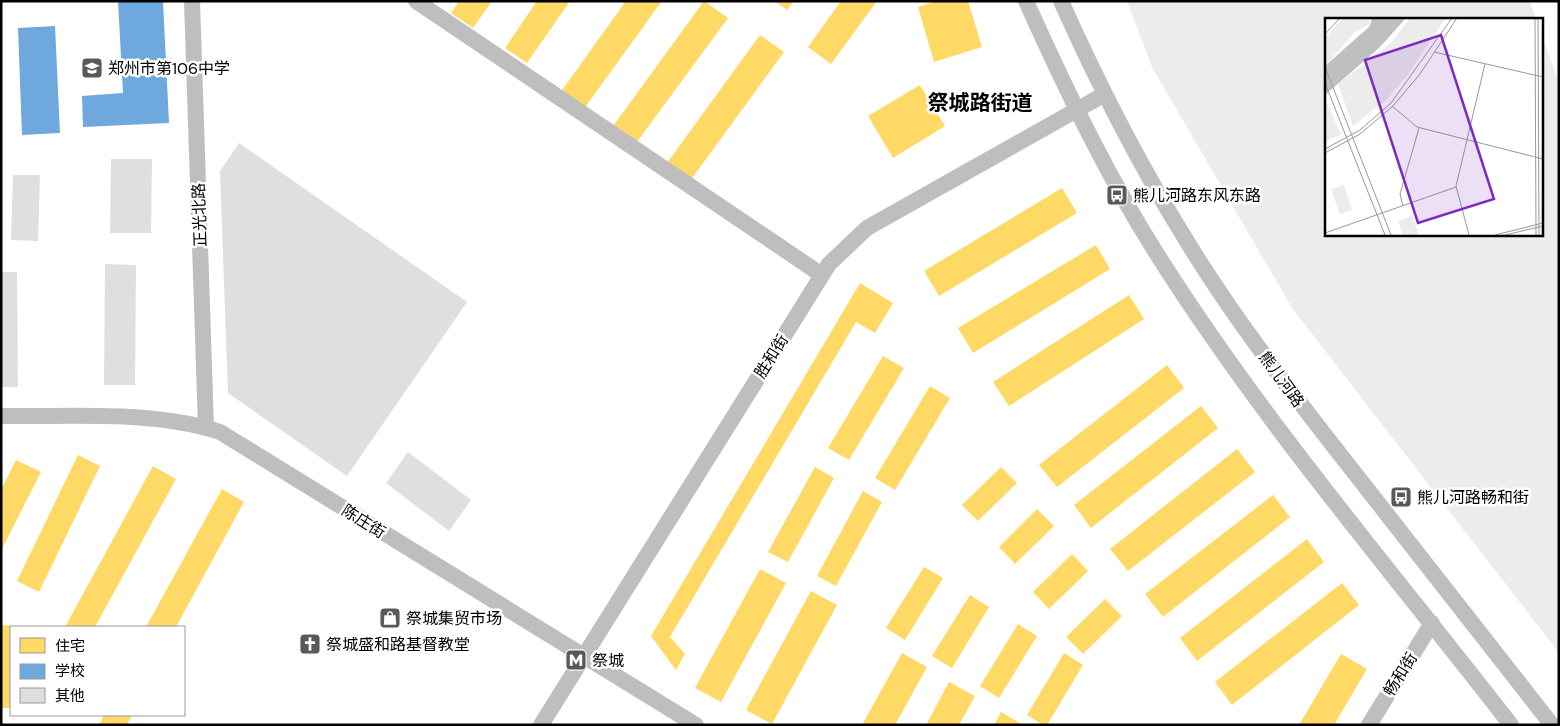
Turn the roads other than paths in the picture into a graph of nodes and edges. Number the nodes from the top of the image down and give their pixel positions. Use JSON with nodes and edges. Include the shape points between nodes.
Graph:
{"nodes":[{"id":1,"x":192,"y":1,"type":"edge"},
{"id":2,"x":416,"y":1,"type":"edge"},
{"id":3,"x":1026,"y":1,"type":"edge"},
{"id":4,"x":1061,"y":1,"type":"edge"},
{"id":5,"x":1104,"y":94,"type":"junction"},
{"id":6,"x":1076,"y":110,"type":"junction"},
{"id":7,"x":822,"y":275,"type":"junction"},
{"id":8,"x":1,"y":416,"type":"edge"},
{"id":9,"x":206,"y":428,"type":"junction"},
{"id":10,"x":1432,"y":623,"type":"junction"},
{"id":11,"x":584,"y":656,"type":"junction"},
{"id":12,"x":541,"y":725,"type":"edge"},
{"id":13,"x":696,"y":725,"type":"edge"},
{"id":14,"x":1369,"y":725,"type":"edge"},
{"id":15,"x":1511,"y":725,"type":"edge"},
{"id":16,"x":1552,"y":725,"type":"edge"}],
"edges":[{"from":1,"to":9,"type":"street","name":"正光北路"},
{"from":2,"to":7,"type":"street"},
{"from":3,"to":6,"type":"street","name":"熊儿河路"},
{"from":4,"to":5,"type":"street","name":"熊儿河路"},
{"from":5,"to":6,"type":"street","name":"胜和街"},
{"from":5,"to":16,"type":"street","name":"熊儿河路","via":[[1188,244],[1237,316],[1308,415]]},
{"from":6,"to":7,"type":"street","name":"胜和街","via":[[867,228],[845,247]]},
{"from":6,"to":10,"type":"street","name":"熊儿河路","via":[[1161,261],[1206,327],[1282,434]]},
{"from":7,"to":11,"type":"street","name":"胜和街"},
{"from":8,"to":9,"type":"street","name":"陈庄街","via":[[148,418]]},
{"from":9,"to":11,"type":"street","name":"陈庄街","via":[[220,432]]},
{"from":10,"to":14,"type":"street","name":"畅和街"},
{"from":10,"to":15,"type":"street","name":"熊儿河路"},
{"from":11,"to":12,"type":"street","name":"胜和街"},
{"from":11,"to":13,"type":"street","name":"陈庄街"}]}
